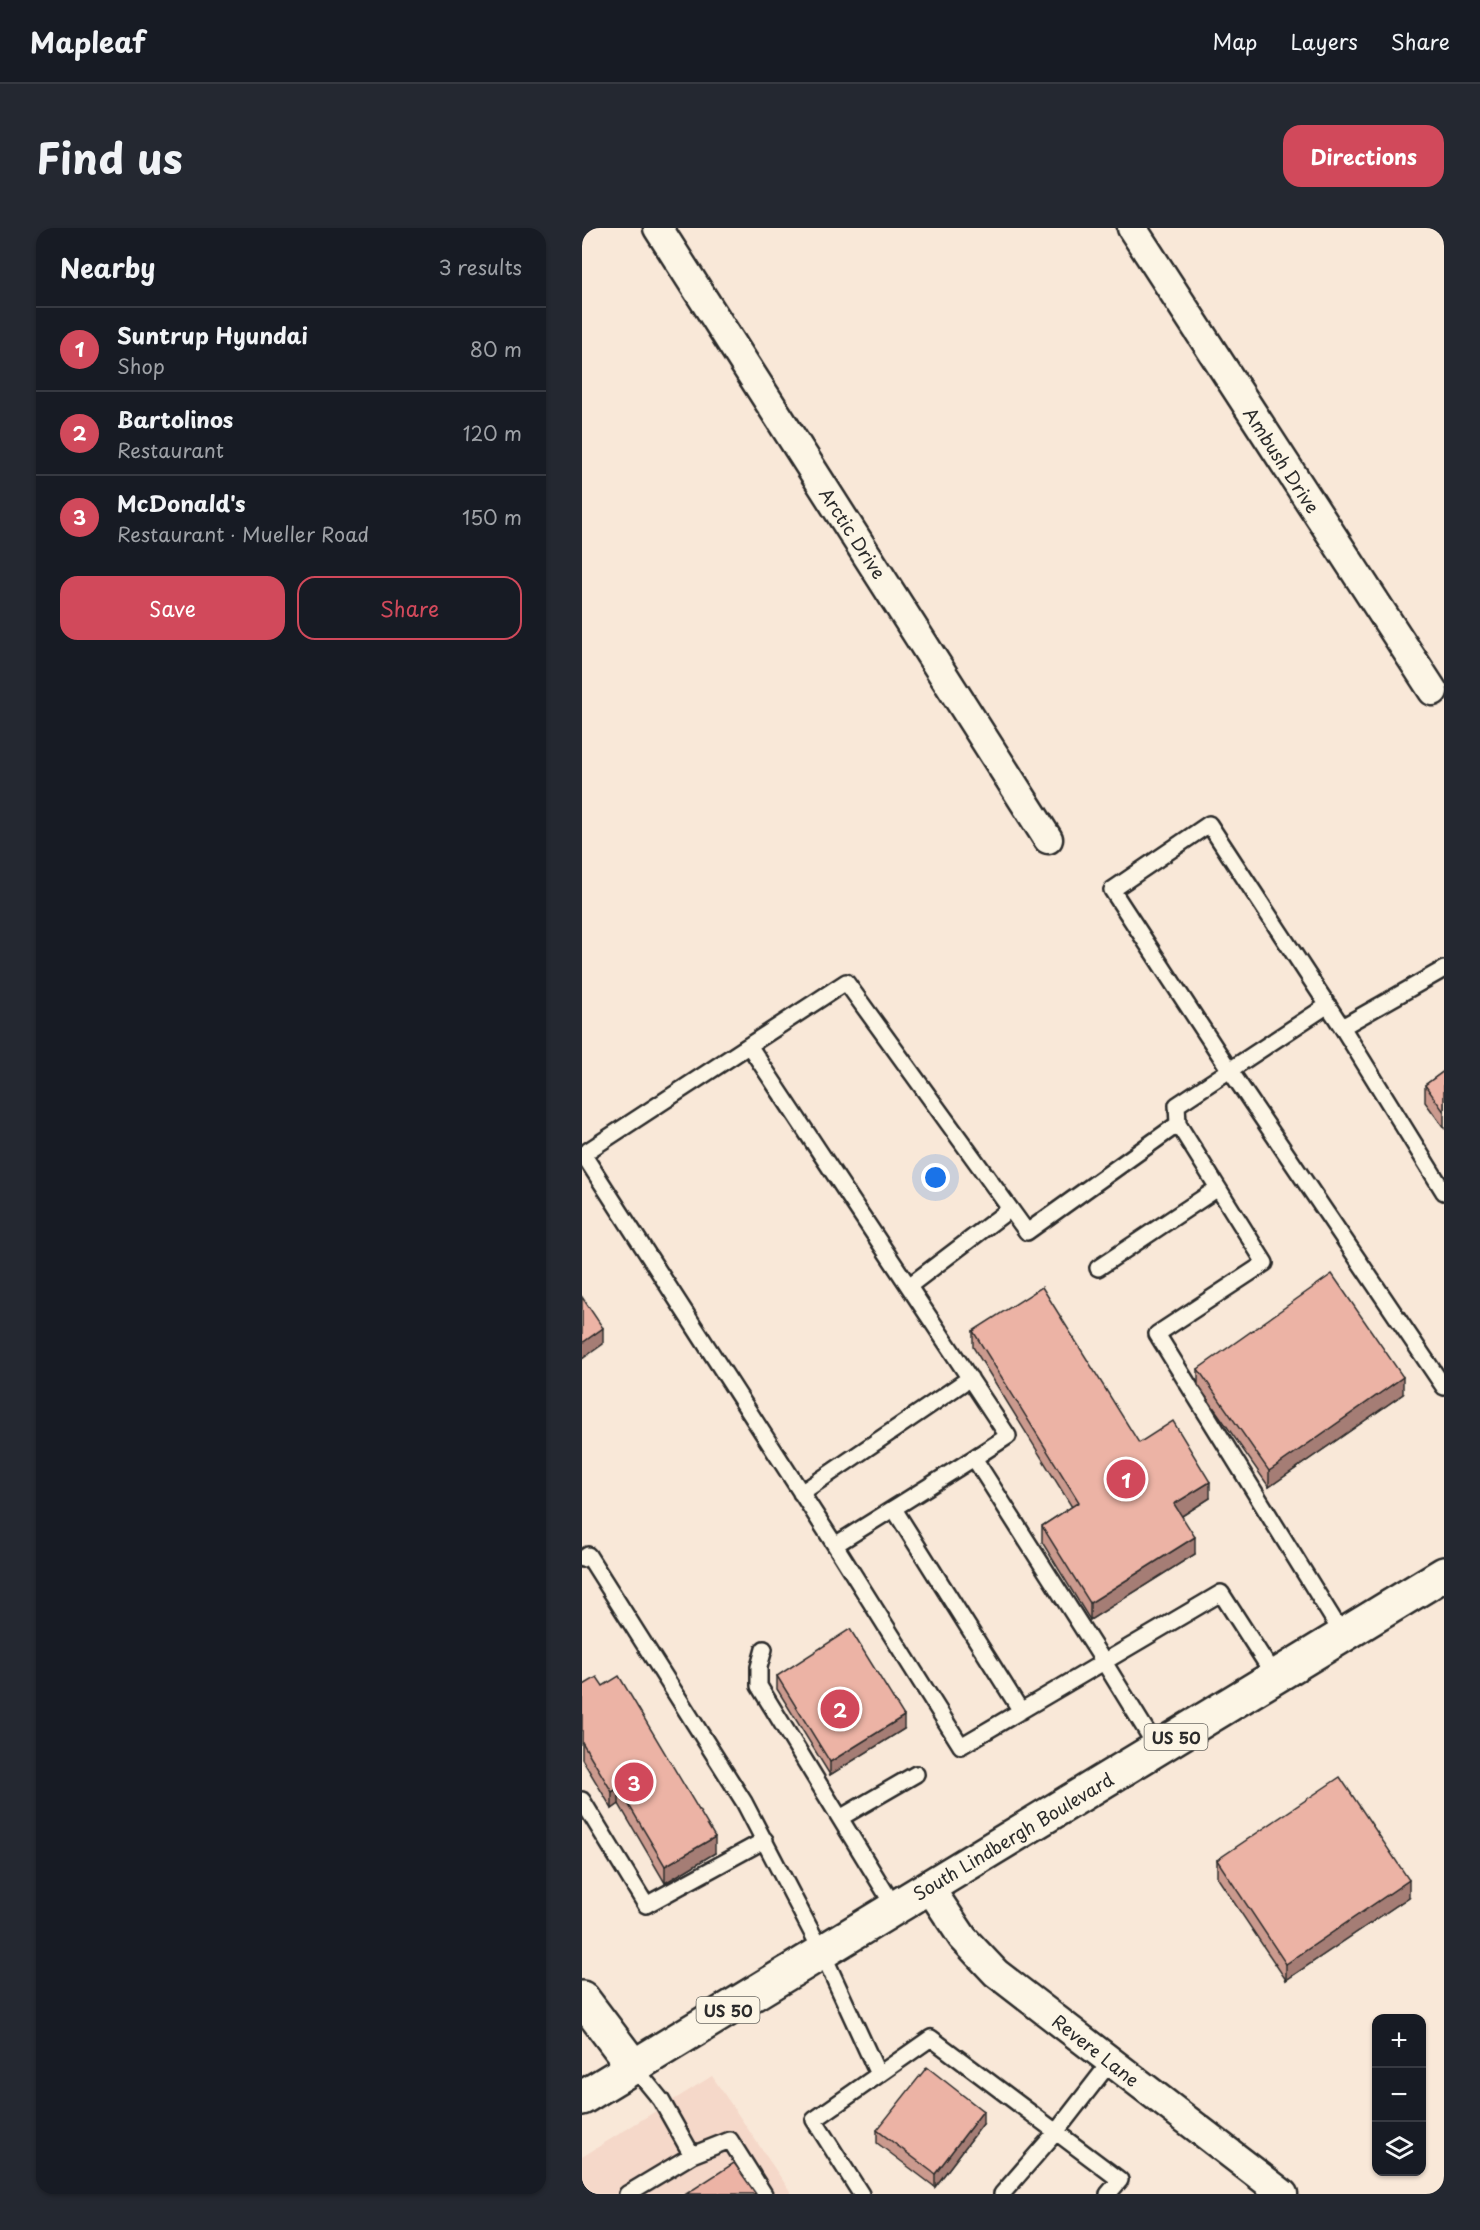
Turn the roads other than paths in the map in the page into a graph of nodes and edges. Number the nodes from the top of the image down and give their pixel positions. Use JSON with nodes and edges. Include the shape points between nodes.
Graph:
{"nodes":[{"id":1,"x":658,"y":228,"type":"edge"},
{"id":2,"x":1132,"y":228,"type":"edge"},
{"id":3,"x":1433,"y":692,"type":"dead end"},
{"id":4,"x":1048,"y":838,"type":"dead end"},
{"id":5,"x":1444,"y":969,"type":"edge"},
{"id":6,"x":1328,"y":1005,"type":"junction"},
{"id":7,"x":1342,"y":1027,"type":"junction"},
{"id":8,"x":750,"y":1047,"type":"junction"},
{"id":9,"x":1229,"y":1069,"type":"junction"},
{"id":10,"x":1178,"y":1124,"type":"junction"},
{"id":11,"x":1218,"y":1188,"type":"junction"},
{"id":12,"x":1444,"y":1192,"type":"edge"},
{"id":13,"x":1010,"y":1209,"type":"junction"},
{"id":14,"x":1098,"y":1268,"type":"dead end"},
{"id":15,"x":909,"y":1286,"type":"junction"},
{"id":16,"x":970,"y":1378,"type":"junction"},
{"id":17,"x":1444,"y":1387,"type":"edge"},
{"id":18,"x":974,"y":1458,"type":"junction"},
{"id":19,"x":801,"y":1493,"type":"junction"},
{"id":20,"x":894,"y":1509,"type":"junction"},
{"id":21,"x":835,"y":1545,"type":"junction"},
{"id":22,"x":582,"y":1558,"type":"edge"},
{"id":23,"x":1437,"y":1584,"type":"edge"},
{"id":24,"x":1343,"y":1635,"type":"junction"},
{"id":25,"x":764,"y":1649,"type":"dead end"},
{"id":26,"x":1104,"y":1662,"type":"junction"},
{"id":27,"x":1275,"y":1677,"type":"junction"},
{"id":28,"x":1021,"y":1711,"type":"junction"},
{"id":29,"x":1157,"y":1748,"type":"junction"},
{"id":30,"x":916,"y":1774,"type":"dead end"},
{"id":31,"x":582,"y":1800,"type":"edge"},
{"id":32,"x":840,"y":1818,"type":"junction"},
{"id":33,"x":765,"y":1840,"type":"junction"},
{"id":34,"x":929,"y":1887,"type":"junction"},
{"id":35,"x":895,"y":1908,"type":"junction"},
{"id":36,"x":822,"y":1952,"type":"junction"},
{"id":37,"x":582,"y":1998,"type":"edge"},
{"id":38,"x":1111,"y":2061,"type":"junction"},
{"id":39,"x":634,"y":2067,"type":"junction"},
{"id":40,"x":878,"y":2074,"type":"junction"},
{"id":41,"x":582,"y":2098,"type":"edge"},
{"id":42,"x":1056,"y":2132,"type":"junction"},
{"id":43,"x":692,"y":2155,"type":"junction"},
{"id":44,"x":1278,"y":2193,"type":"edge"},
{"id":45,"x":627,"y":2194,"type":"edge"},
{"id":46,"x":764,"y":2194,"type":"edge"},
{"id":47,"x":861,"y":2194,"type":"edge"},
{"id":48,"x":1002,"y":2194,"type":"edge"},
{"id":49,"x":1108,"y":2194,"type":"edge"}],
"edges":[{"from":1,"to":4,"type":"street","name":"Arctic Drive"},
{"from":2,"to":3,"type":"street","name":"Ambush Drive"},
{"from":5,"to":7,"type":"lane"},
{"from":6,"to":7,"type":"lane"},
{"from":6,"to":9,"type":"lane"},
{"from":6,"to":9,"type":"lane","via":[[1209,824],[1112,890]]},
{"from":7,"to":12,"type":"lane"},
{"from":8,"to":13,"type":"lane","via":[[846,982]]},
{"from":8,"to":15,"type":"lane"},
{"from":8,"to":19,"type":"lane","via":[[583,1154]]},
{"from":9,"to":10,"type":"lane","via":[[1177,1105]]},
{"from":9,"to":17,"type":"lane"},
{"from":10,"to":11,"type":"lane"},
{"from":10,"to":13,"type":"lane","via":[[1027,1232]]},
{"from":11,"to":14,"type":"lane"},
{"from":11,"to":24,"type":"lane","via":[[1265,1263],[1157,1334]]},
{"from":13,"to":15,"type":"lane"},
{"from":15,"to":16,"type":"lane"},
{"from":16,"to":18,"type":"lane","via":[[1008,1436]]},
{"from":16,"to":19,"type":"lane"},
{"from":18,"to":20,"type":"lane"},
{"from":18,"to":26,"type":"lane"},
{"from":19,"to":21,"type":"lane"},
{"from":20,"to":21,"type":"lane"},
{"from":20,"to":28,"type":"lane"},
{"from":21,"to":28,"type":"lane","via":[[961,1746]]},
{"from":22,"to":33,"type":"lane","via":[[588,1555]]},
{"from":23,"to":24,"type":"main road","name":"South Lindbergh Boulevard","number":"US 50"},
{"from":24,"to":27,"type":"main road","name":"South Lindbergh Boulevard","number":"US 50"},
{"from":25,"to":32,"type":"lane","via":[[759,1686]]},
{"from":26,"to":27,"type":"lane","via":[[1221,1593]]},
{"from":26,"to":28,"type":"lane"},
{"from":26,"to":29,"type":"lane"},
{"from":27,"to":29,"type":"main road","name":"South Lindbergh Boulevard","number":"US 50"},
{"from":29,"to":34,"type":"main road","name":"South Lindbergh Boulevard","number":"US 50"},
{"from":30,"to":32,"type":"lane"},
{"from":31,"to":33,"type":"lane","via":[[646,1905]]},
{"from":32,"to":35,"type":"lane"},
{"from":33,"to":36,"type":"lane"},
{"from":34,"to":35,"type":"main road","name":"South Lindbergh Boulevard","number":"US 50"},
{"from":34,"to":38,"type":"street","name":"Revere Lane","via":[[963,1938],[996,1973]]},
{"from":35,"to":36,"type":"main road","name":"South Lindbergh Boulevard","number":"US 50"},
{"from":36,"to":39,"type":"main road","name":"South Lindbergh Boulevard","number":"US 50"},
{"from":36,"to":40,"type":"lane"},
{"from":37,"to":39,"type":"main road"},
{"from":38,"to":42,"type":"lane"},
{"from":38,"to":44,"type":"street","name":"Revere Lane"},
{"from":39,"to":41,"type":"main road","name":"South Lindbergh Boulevard","number":"US 50"},
{"from":39,"to":43,"type":"lane","via":[[661,2100]]},
{"from":40,"to":42,"type":"lane","via":[[931,2038]]},
{"from":40,"to":47,"type":"lane","via":[[814,2120]]},
{"from":42,"to":48,"type":"lane"},
{"from":42,"to":49,"type":"lane","via":[[1119,2180]]},
{"from":43,"to":45,"type":"lane"},
{"from":43,"to":46,"type":"lane","via":[[730,2140]]}]}
